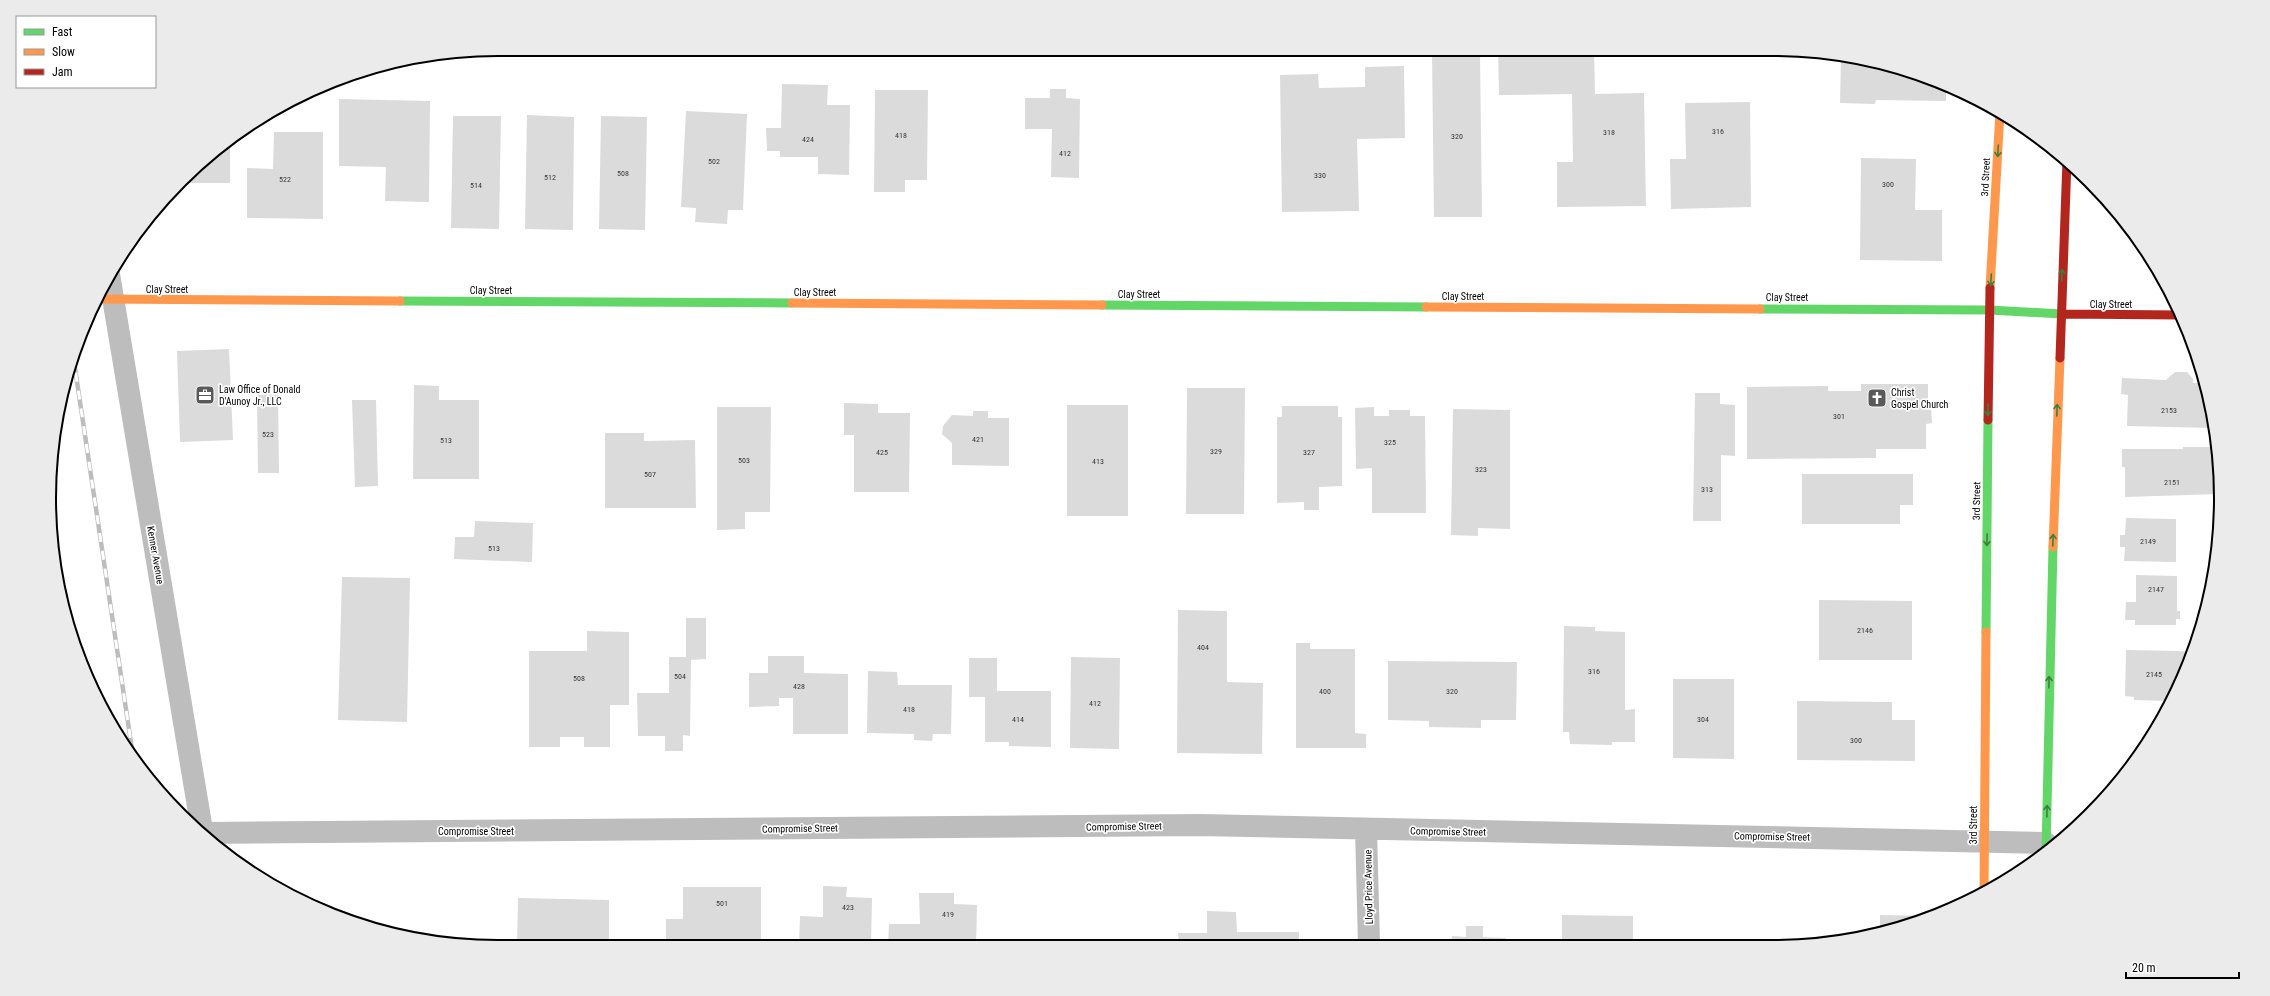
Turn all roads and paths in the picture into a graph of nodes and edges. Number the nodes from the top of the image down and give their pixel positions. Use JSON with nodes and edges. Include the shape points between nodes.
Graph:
{"nodes":[{"id":1,"x":2000,"y":119,"type":"edge"},
{"id":2,"x":2067,"y":169,"type":"edge"},
{"id":3,"x":105,"y":299,"type":"edge"},
{"id":4,"x":1989,"y":310,"type":"junction"},
{"id":5,"x":2061,"y":314,"type":"junction"},
{"id":6,"x":2174,"y":315,"type":"edge"},
{"id":7,"x":201,"y":825,"type":"edge"},
{"id":8,"x":1366,"y":829,"type":"junction"},
{"id":9,"x":213,"y":835,"type":"edge"},
{"id":10,"x":1984,"y":840,"type":"junction"},
{"id":11,"x":2046,"y":845,"type":"edge"},
{"id":12,"x":2044,"y":847,"type":"edge"},
{"id":13,"x":1984,"y":886,"type":"edge"},
{"id":14,"x":1369,"y":940,"type":"edge"}],
"edges":[{"from":1,"to":4,"type":"street","name":"3rd Street","one_way":true},
{"from":5,"to":2,"type":"street","one_way":true},
{"from":3,"to":4,"type":"street","name":"Clay Street"},
{"from":3,"to":7,"type":"street","name":"Kenner Avenue"},
{"from":4,"to":5,"type":"street","name":"Clay Street"},
{"from":4,"to":10,"type":"street","name":"3rd Street","one_way":true},
{"from":5,"to":6,"type":"street","name":"Clay Street"},
{"from":11,"to":5,"type":"street","one_way":true},
{"from":8,"to":9,"type":"street","name":"Compromise Street","via":[[1200,825]]},
{"from":8,"to":10,"type":"street","name":"Compromise Street"},
{"from":8,"to":14,"type":"street","name":"Lloyd Price Avenue"},
{"from":10,"to":12,"type":"street","name":"Compromise Street"},
{"from":10,"to":13,"type":"street","name":"3rd Street"}]}
